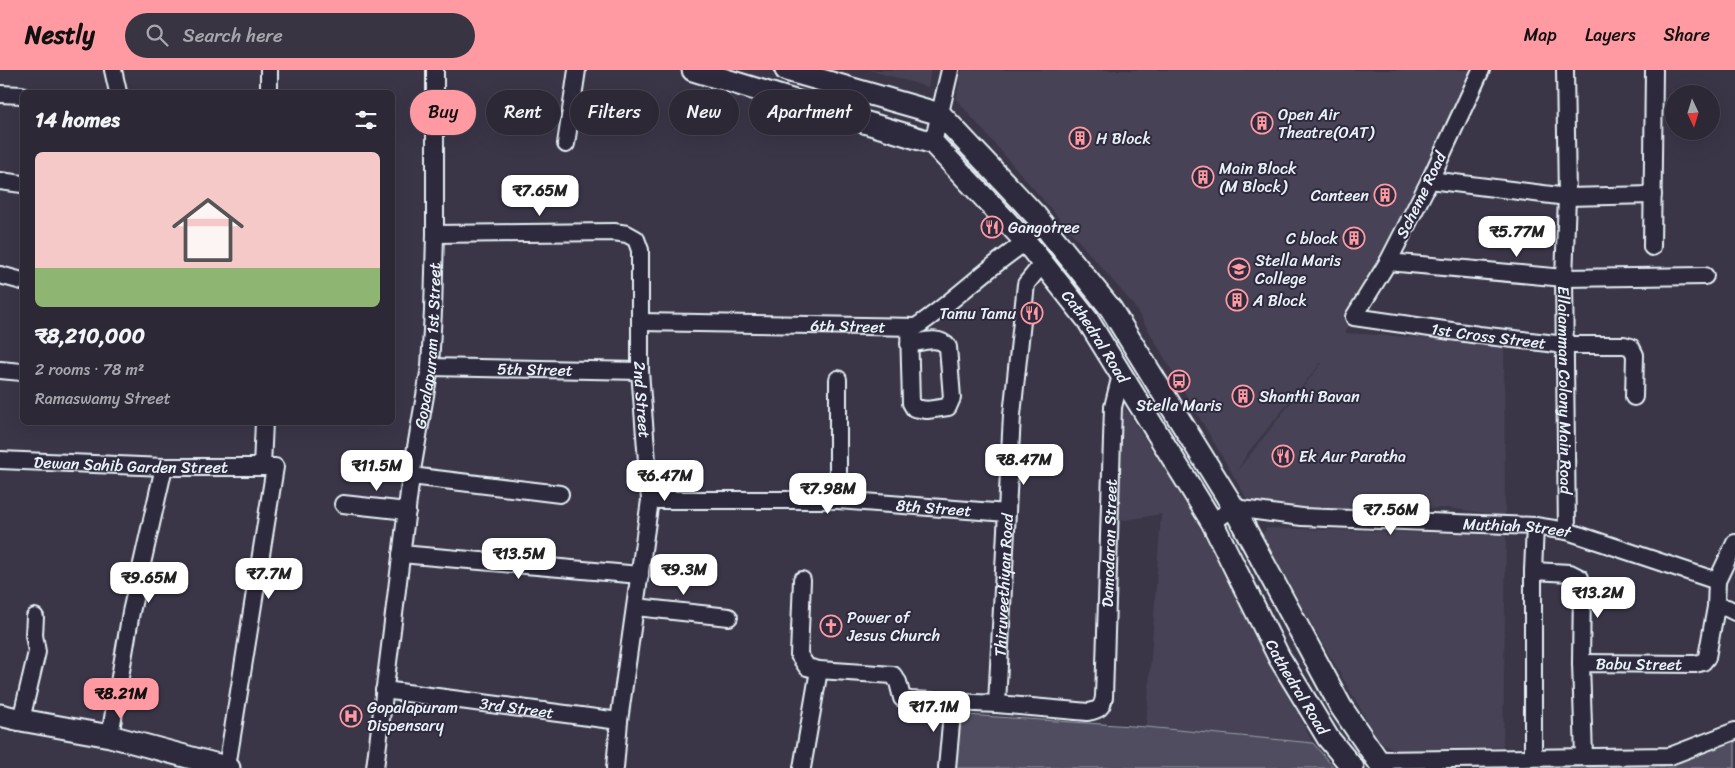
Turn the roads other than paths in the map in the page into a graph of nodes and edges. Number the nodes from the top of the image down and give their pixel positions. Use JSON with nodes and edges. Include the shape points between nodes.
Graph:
{"nodes":[{"id":1,"x":113,"y":70,"type":"edge"},
{"id":2,"x":270,"y":70,"type":"edge"},
{"id":3,"x":435,"y":70,"type":"edge"},
{"id":4,"x":577,"y":70,"type":"edge"},
{"id":5,"x":693,"y":70,"type":"edge"},
{"id":6,"x":786,"y":70,"type":"edge"},
{"id":7,"x":950,"y":70,"type":"edge"},
{"id":8,"x":1482,"y":70,"type":"edge"},
{"id":9,"x":1565,"y":70,"type":"edge"},
{"id":10,"x":1654,"y":70,"type":"edge"},
{"id":11,"x":118,"y":90,"type":"edge"},
{"id":12,"x":269,"y":90,"type":"edge"},
{"id":13,"x":0,"y":94,"type":"edge"},
{"id":14,"x":20,"y":96,"type":"edge"},
{"id":15,"x":940,"y":114,"type":"junction"},
{"id":16,"x":933,"y":143,"type":"junction"},
{"id":17,"x":566,"y":144,"type":"dead end"},
{"id":18,"x":1430,"y":180,"type":"junction"},
{"id":19,"x":0,"y":181,"type":"edge"},
{"id":20,"x":20,"y":184,"type":"edge"},
{"id":21,"x":1653,"y":195,"type":"junction"},
{"id":22,"x":1567,"y":197,"type":"junction"},
{"id":23,"x":435,"y":234,"type":"junction"},
{"id":24,"x":1026,"y":242,"type":"junction"},
{"id":25,"x":1652,"y":247,"type":"dead end"},
{"id":26,"x":1388,"y":262,"type":"junction"},
{"id":27,"x":1043,"y":263,"type":"junction"},
{"id":28,"x":0,"y":275,"type":"edge"},
{"id":29,"x":1706,"y":276,"type":"dead end"},
{"id":30,"x":1564,"y":278,"type":"junction"},
{"id":31,"x":20,"y":280,"type":"edge"},
{"id":32,"x":1354,"y":316,"type":"joint"},
{"id":33,"x":640,"y":322,"type":"junction"},
{"id":34,"x":909,"y":327,"type":"junction"},
{"id":35,"x":909,"y":344,"type":"dead end"},
{"id":36,"x":1565,"y":345,"type":"junction"},
{"id":37,"x":430,"y":367,"type":"junction"},
{"id":38,"x":0,"y":370,"type":"edge"},
{"id":39,"x":640,"y":371,"type":"junction"},
{"id":40,"x":20,"y":372,"type":"edge"},
{"id":41,"x":1122,"y":375,"type":"junction"},
{"id":42,"x":838,"y":379,"type":"dead end"},
{"id":43,"x":1634,"y":398,"type":"dead end"},
{"id":44,"x":264,"y":425,"type":"edge"},
{"id":45,"x":0,"y":460,"type":"edge"},
{"id":46,"x":262,"y":466,"type":"junction"},
{"id":47,"x":164,"y":467,"type":"junction"},
{"id":48,"x":411,"y":476,"type":"junction"},
{"id":49,"x":560,"y":494,"type":"dead end"},
{"id":50,"x":650,"y":500,"type":"junction"},
{"id":51,"x":838,"y":500,"type":"junction"},
{"id":52,"x":343,"y":504,"type":"dead end"},
{"id":53,"x":1234,"y":508,"type":"junction"},
{"id":54,"x":406,"y":511,"type":"junction"},
{"id":55,"x":1007,"y":513,"type":"junction"},
{"id":56,"x":1212,"y":522,"type":"junction"},
{"id":57,"x":1535,"y":526,"type":"junction"},
{"id":58,"x":1567,"y":531,"type":"junction"},
{"id":59,"x":1735,"y":543,"type":"edge"},
{"id":60,"x":401,"y":554,"type":"junction"},
{"id":61,"x":1533,"y":571,"type":"junction"},
{"id":62,"x":640,"y":575,"type":"junction"},
{"id":63,"x":802,"y":580,"type":"dead end"},
{"id":64,"x":1717,"y":581,"type":"junction"},
{"id":65,"x":636,"y":606,"type":"junction"},
{"id":66,"x":1716,"y":607,"type":"junction"},
{"id":67,"x":1735,"y":612,"type":"edge"},
{"id":68,"x":35,"y":617,"type":"dead end"},
{"id":69,"x":728,"y":617,"type":"dead end"},
{"id":70,"x":1581,"y":663,"type":"junction"},
{"id":71,"x":819,"y":670,"type":"junction"},
{"id":72,"x":384,"y":690,"type":"junction"},
{"id":73,"x":953,"y":702,"type":"junction"},
{"id":74,"x":997,"y":704,"type":"junction"},
{"id":75,"x":0,"y":715,"type":"edge"},
{"id":76,"x":21,"y":720,"type":"junction"},
{"id":77,"x":619,"y":721,"type":"junction"},
{"id":78,"x":1735,"y":731,"type":"edge"},
{"id":79,"x":110,"y":736,"type":"junction"},
{"id":80,"x":1534,"y":757,"type":"junction"},
{"id":81,"x":1584,"y":757,"type":"junction"},
{"id":82,"x":1380,"y":764,"type":"edge"},
{"id":83,"x":228,"y":768,"type":"edge"},
{"id":84,"x":376,"y":768,"type":"edge"},
{"id":85,"x":615,"y":768,"type":"edge"},
{"id":86,"x":802,"y":768,"type":"edge"},
{"id":87,"x":947,"y":768,"type":"edge"},
{"id":88,"x":1353,"y":768,"type":"edge"}],
"edges":[{"from":1,"to":11,"type":"street"},
{"from":2,"to":12,"type":"street"},
{"from":3,"to":23,"type":"street","name":"Gopalapuram 1st Street"},
{"from":4,"to":17,"type":"street"},
{"from":5,"to":16,"type":"main road","name":"Cathedral Road"},
{"from":6,"to":15,"type":"main road"},
{"from":7,"to":15,"type":"street"},
{"from":8,"to":18,"type":"street","name":"Scheme Road"},
{"from":9,"to":22,"type":"street","name":"Ellaiamman Colony Main Road"},
{"from":10,"to":21,"type":"street"},
{"from":13,"to":14,"type":"street"},
{"from":15,"to":16,"type":"street"},
{"from":15,"to":53,"type":"main road","name":"Cathedral Road","via":[[1036,216],[1111,309]]},
{"from":16,"to":24,"type":"main road","name":"Cathedral Road"},
{"from":18,"to":22,"type":"street"},
{"from":18,"to":26,"type":"street","name":"Scheme Road"},
{"from":19,"to":20,"type":"street"},
{"from":21,"to":22,"type":"street"},
{"from":21,"to":25,"type":"street"},
{"from":22,"to":30,"type":"street","name":"Ellaiamman Colony Main Road"},
{"from":23,"to":33,"type":"street","name":"2nd Street","via":[[627,234],[636,239],[640,250]]},
{"from":23,"to":37,"type":"street","name":"Gopalapuram 1st Street"},
{"from":24,"to":27,"type":"main road","name":"Cathedral Road"},
{"from":24,"to":34,"type":"street","name":"6th Street","via":[[934,315],[916,327]]},
{"from":26,"to":30,"type":"street"},
{"from":26,"to":32,"type":"street","name":"Scheme Road"},
{"from":27,"to":41,"type":"main road","name":"Cathedral Road","via":[[1087,318]]},
{"from":27,"to":55,"type":"street","name":"Thiruveethiyan Road","via":[[1026,284],[1012,415]]},
{"from":28,"to":31,"type":"street"},
{"from":29,"to":30,"type":"street"},
{"from":30,"to":36,"type":"street","name":"Ellaiamman Colony Main Road"},
{"from":32,"to":36,"type":"street","name":"1st Cross Street"},
{"from":33,"to":34,"type":"street","name":"6th Street"},
{"from":33,"to":39,"type":"street","name":"2nd Street"},
{"from":34,"to":35,"type":"street"},
{"from":36,"to":43,"type":"street","name":"1st Cross Street","via":[[1631,347],[1635,354]]},
{"from":36,"to":58,"type":"street","name":"Ellaiamman Colony Main Road"},
{"from":37,"to":39,"type":"street","name":"5th Street"},
{"from":37,"to":48,"type":"street","name":"Gopalapuram 1st Street"},
{"from":38,"to":40,"type":"street"},
{"from":39,"to":50,"type":"street","name":"2nd Street"},
{"from":41,"to":56,"type":"main road","name":"Cathedral Road"},
{"from":41,"to":74,"type":"street","name":"Damodaran Street","via":[[1113,407],[1103,705],[1088,712]]},
{"from":42,"to":51,"type":"street"},
{"from":44,"to":46,"type":"street"},
{"from":45,"to":47,"type":"street","name":"Dewan Sahib Garden Street"},
{"from":46,"to":47,"type":"street","name":"Dewan Sahib Garden Street"},
{"from":46,"to":83,"type":"street","via":[[275,466]]},
{"from":47,"to":79,"type":"street","via":[[131,612]]},
{"from":48,"to":49,"type":"street"},
{"from":48,"to":54,"type":"street","name":"Gopalapuram 1st Street"},
{"from":50,"to":51,"type":"street","name":"8th Street"},
{"from":50,"to":62,"type":"street","name":"2nd Street"},
{"from":51,"to":55,"type":"street","name":"8th Street"},
{"from":52,"to":54,"type":"street"},
{"from":53,"to":56,"type":"street"},
{"from":53,"to":57,"type":"street","name":"Muthiah Street","via":[[1302,517]]},
{"from":53,"to":82,"type":"main road","name":"Cathedral Road","via":[[1338,702]]},
{"from":54,"to":60,"type":"street","name":"Gopalapuram 1st Street"},
{"from":55,"to":74,"type":"street","name":"Thiruveethiyan Road"},
{"from":56,"to":88,"type":"main road","name":"Cathedral Road","via":[[1279,657],[1328,738]]},
{"from":57,"to":58,"type":"street","name":"Muthiah Street"},
{"from":57,"to":61,"type":"street"},
{"from":58,"to":64,"type":"street","name":"Muthiah Street"},
{"from":59,"to":64,"type":"street"},
{"from":60,"to":62,"type":"street"},
{"from":60,"to":72,"type":"street","name":"Gopalapuram 1st Street"},
{"from":61,"to":70,"type":"street","via":[[1570,573],[1580,578]]},
{"from":61,"to":80,"type":"street"},
{"from":62,"to":65,"type":"street","name":"2nd Street"},
{"from":63,"to":71,"type":"street","via":[[798,655],[807,667]]},
{"from":64,"to":66,"type":"street","name":"Babu Street"},
{"from":65,"to":69,"type":"street"},
{"from":65,"to":77,"type":"street","name":"2nd Street"},
{"from":66,"to":67,"type":"street"},
{"from":66,"to":70,"type":"street","name":"Babu Street","via":[[1707,657],[1703,662]]},
{"from":68,"to":76,"type":"street","via":[[37,652]]},
{"from":70,"to":81,"type":"street","name":"Babu Street"},
{"from":71,"to":73,"type":"street","via":[[893,675],[902,698]]},
{"from":71,"to":86,"type":"street"},
{"from":72,"to":77,"type":"street","name":"3rd Street"},
{"from":72,"to":84,"type":"street","name":"Gopalapuram 1st Street"},
{"from":73,"to":74,"type":"street"},
{"from":73,"to":87,"type":"street"},
{"from":75,"to":76,"type":"main road"},
{"from":76,"to":79,"type":"main road"},
{"from":77,"to":85,"type":"street","name":"2nd Street"},
{"from":78,"to":81,"type":"street","via":[[1670,756]]},
{"from":79,"to":83,"type":"main road"},
{"from":80,"to":81,"type":"street"},
{"from":80,"to":82,"type":"street"}]}
